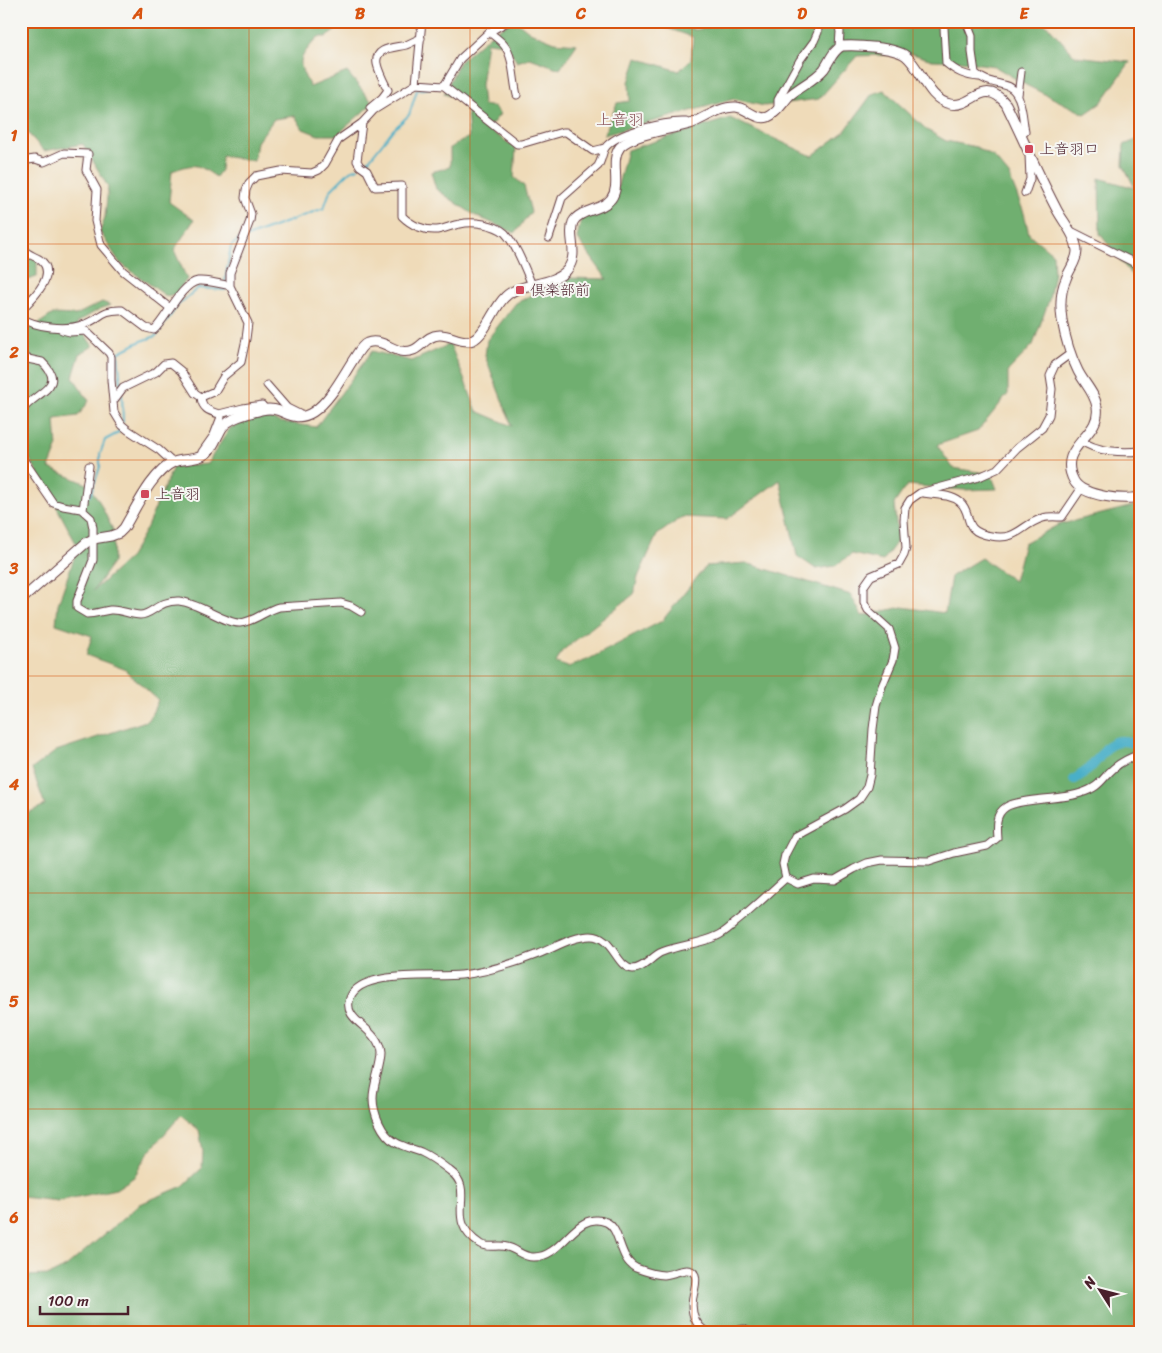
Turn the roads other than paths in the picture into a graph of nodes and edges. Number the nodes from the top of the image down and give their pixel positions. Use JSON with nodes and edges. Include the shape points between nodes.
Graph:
{"nodes":[{"id":1,"x":422,"y":21,"type":"edge"},
{"id":2,"x":509,"y":21,"type":"edge"},
{"id":3,"x":816,"y":21,"type":"edge"},
{"id":4,"x":838,"y":21,"type":"edge"},
{"id":5,"x":942,"y":21,"type":"edge"},
{"id":6,"x":966,"y":21,"type":"edge"},
{"id":7,"x":490,"y":32,"type":"junction"},
{"id":8,"x":421,"y":38,"type":"junction"},
{"id":9,"x":839,"y":47,"type":"junction"},
{"id":10,"x":1021,"y":72,"type":"dead end"},
{"id":11,"x":980,"y":77,"type":"junction"},
{"id":12,"x":416,"y":84,"type":"junction"},
{"id":13,"x":444,"y":86,"type":"junction"},
{"id":14,"x":517,"y":95,"type":"dead end"},
{"id":15,"x":1018,"y":95,"type":"junction"},
{"id":16,"x":778,"y":110,"type":"junction"},
{"id":17,"x":368,"y":116,"type":"junction"},
{"id":18,"x":362,"y":123,"type":"junction"},
{"id":19,"x":689,"y":124,"type":"junction"},
{"id":20,"x":1021,"y":135,"type":"junction"},
{"id":21,"x":605,"y":148,"type":"junction"},
{"id":22,"x":1030,"y":152,"type":"junction"},
{"id":23,"x":21,"y":161,"type":"edge"},
{"id":24,"x":1025,"y":193,"type":"dead end"},
{"id":25,"x":1069,"y":230,"type":"junction"},
{"id":26,"x":549,"y":238,"type":"dead end"},
{"id":27,"x":21,"y":245,"type":"edge"},
{"id":28,"x":1141,"y":266,"type":"edge"},
{"id":29,"x":532,"y":285,"type":"junction"},
{"id":30,"x":230,"y":286,"type":"junction"},
{"id":31,"x":170,"y":308,"type":"junction"},
{"id":32,"x":21,"y":310,"type":"edge"},
{"id":33,"x":21,"y":317,"type":"edge"},
{"id":34,"x":50,"y":326,"type":"junction"},
{"id":35,"x":1070,"y":354,"type":"junction"},
{"id":36,"x":21,"y":356,"type":"edge"},
{"id":37,"x":266,"y":385,"type":"dead end"},
{"id":38,"x":201,"y":397,"type":"junction"},
{"id":39,"x":114,"y":400,"type":"junction"},
{"id":40,"x":265,"y":409,"type":"junction"},
{"id":41,"x":21,"y":412,"type":"edge"},
{"id":42,"x":220,"y":414,"type":"junction"},
{"id":43,"x":302,"y":417,"type":"junction"},
{"id":44,"x":1081,"y":440,"type":"junction"},
{"id":45,"x":1141,"y":451,"type":"edge"},
{"id":46,"x":21,"y":456,"type":"edge"},
{"id":47,"x":201,"y":456,"type":"junction"},
{"id":48,"x":173,"y":463,"type":"junction"},
{"id":49,"x":89,"y":466,"type":"dead end"},
{"id":50,"x":1081,"y":489,"type":"junction"},
{"id":51,"x":920,"y":493,"type":"junction"},
{"id":52,"x":1141,"y":496,"type":"edge"},
{"id":53,"x":83,"y":510,"type":"junction"},
{"id":54,"x":93,"y":539,"type":"junction"},
{"id":55,"x":21,"y":600,"type":"edge"},
{"id":56,"x":361,"y":612,"type":"dead end"},
{"id":57,"x":1141,"y":754,"type":"edge"},
{"id":58,"x":786,"y":878,"type":"junction"},
{"id":59,"x":706,"y":1332,"type":"edge"},
{"id":60,"x":729,"y":1332,"type":"edge"},
{"id":61,"x":749,"y":1332,"type":"edge"}],
"edges":[{"from":1,"to":8,"type":"street"},
{"from":2,"to":7,"type":"street"},
{"from":3,"to":16,"type":"street","via":[[818,32],[778,100]]},
{"from":4,"to":9,"type":"street"},
{"from":5,"to":11,"type":"street","via":[[946,63],[959,73]]},
{"from":6,"to":11,"type":"street","via":[[972,36],[973,68]]},
{"from":7,"to":13,"type":"street","via":[[460,58]]},
{"from":7,"to":14,"type":"street","via":[[508,52]]},
{"from":8,"to":12,"type":"street"},
{"from":8,"to":17,"type":"street","via":[[380,52],[377,64],[388,90],[370,109]]},
{"from":9,"to":16,"type":"main road","via":[[825,68]]},
{"from":9,"to":20,"type":"main road","via":[[898,51],[910,60],[930,89],[942,101],[952,105],[992,93],[1006,104]]},
{"from":10,"to":15,"type":"street"},
{"from":11,"to":15,"type":"street","via":[[991,83],[1007,85]]},
{"from":12,"to":13,"type":"street"},
{"from":12,"to":17,"type":"street"},
{"from":13,"to":21,"type":"street","via":[[517,144],[566,132],[593,151]]},
{"from":15,"to":20,"type":"street","via":[[1025,132]]},
{"from":16,"to":19,"type":"main road","via":[[764,118],[735,107]]},
{"from":17,"to":18,"type":"street"},
{"from":18,"to":29,"type":"street","via":[[357,161],[367,171],[375,187],[402,186],[402,216],[422,228],[437,230],[462,223],[497,228],[513,245]]},
{"from":18,"to":30,"type":"street","via":[[339,139],[319,170],[304,174],[281,171],[256,176],[249,183],[245,198],[252,214],[230,273]]},
{"from":19,"to":21,"type":"street","via":[[650,126],[618,137]]},
{"from":19,"to":29,"type":"main road","via":[[652,133],[619,148],[615,190],[611,199],[574,220],[570,266],[559,277]]},
{"from":20,"to":22,"type":"main road"},
{"from":21,"to":26,"type":"street","via":[[598,166],[562,198]]},
{"from":22,"to":24,"type":"street","via":[[1030,179]]},
{"from":22,"to":25,"type":"main road"},
{"from":23,"to":31,"type":"street","via":[[35,159],[44,162],[64,153],[88,154],[86,170],[97,190],[95,221],[101,246],[123,271]]},
{"from":25,"to":28,"type":"street"},
{"from":25,"to":35,"type":"main road","via":[[1077,253],[1061,292],[1061,300]]},
{"from":27,"to":32,"type":"street","via":[[24,251],[46,265],[47,272],[42,286]]},
{"from":29,"to":43,"type":"main road","via":[[507,294],[474,340],[437,334],[410,352],[374,341],[366,343],[326,400]]},
{"from":30,"to":31,"type":"street","via":[[194,282]]},
{"from":30,"to":38,"type":"street","via":[[248,323],[241,362],[224,376],[215,391]]},
{"from":31,"to":34,"type":"street","via":[[154,330],[146,328],[122,310],[106,311],[83,325]]},
{"from":33,"to":34,"type":"street","via":[[33,325]]},
{"from":34,"to":39,"type":"street","via":[[70,332],[86,331],[109,353]]},
{"from":35,"to":44,"type":"main road","via":[[1097,407],[1094,425]]},
{"from":35,"to":51,"type":"street","via":[[1055,365],[1050,376],[1049,415],[1042,428],[997,469]]},
{"from":36,"to":41,"type":"street","via":[[42,362],[53,381]]},
{"from":37,"to":43,"type":"street","via":[[287,408]]},
{"from":38,"to":39,"type":"street","via":[[195,394],[181,371],[171,363],[123,388]]},
{"from":38,"to":42,"type":"street","via":[[204,408]]},
{"from":39,"to":48,"type":"street","via":[[114,412],[122,425]]},
{"from":40,"to":42,"type":"street","via":[[262,405]]},
{"from":40,"to":43,"type":"main road"},
{"from":40,"to":47,"type":"main road","via":[[227,423],[212,447]]},
{"from":42,"to":47,"type":"street","via":[[214,435]]},
{"from":44,"to":45,"type":"street","via":[[1100,448]]},
{"from":44,"to":50,"type":"main road","via":[[1070,458],[1074,482]]},
{"from":46,"to":53,"type":"street","via":[[53,503]]},
{"from":47,"to":48,"type":"main road"},
{"from":48,"to":54,"type":"main road","via":[[159,473],[119,533]]},
{"from":49,"to":53,"type":"street"},
{"from":50,"to":51,"type":"street","via":[[1062,517],[1046,517],[1010,537],[1002,538],[980,534],[970,526],[962,505],[950,497]]},
{"from":50,"to":52,"type":"main road","via":[[1127,499]]},
{"from":51,"to":58,"type":"street","via":[[905,508],[906,548],[899,564],[874,574],[864,586],[864,602],[868,610],[889,629],[895,648],[876,706],[867,787],[845,809],[795,836],[783,864]]},
{"from":53,"to":54,"type":"street","via":[[91,518]]},
{"from":54,"to":55,"type":"main road"},
{"from":54,"to":56,"type":"street","via":[[93,560],[78,601],[78,608],[87,614],[110,610],[140,615],[165,602],[179,601],[200,606],[239,623],[279,607],[340,603]]},
{"from":57,"to":58,"type":"street","via":[[1128,757],[1114,767],[1097,787],[1061,798],[1022,802],[1005,808],[998,817],[997,838],[987,846],[929,861],[867,863],[835,880],[814,879],[798,884]]},
{"from":58,"to":59,"type":"street","via":[[720,935],[661,952],[640,967],[624,966],[606,941],[595,936],[580,938],[493,970],[460,975],[387,978],[359,986],[350,996],[348,1008],[352,1017],[379,1043],[380,1065],[373,1101],[378,1121],[394,1142],[432,1158],[454,1174],[463,1197],[459,1209],[466,1232],[482,1246],[506,1246],[533,1257],[552,1253],[579,1226],[605,1222],[611,1226],[630,1264],[637,1268],[663,1275],[692,1271],[696,1276],[693,1313],[699,1327]]},
{"from":60,"to":61,"type":"street","via":[[744,1329]]}]}
